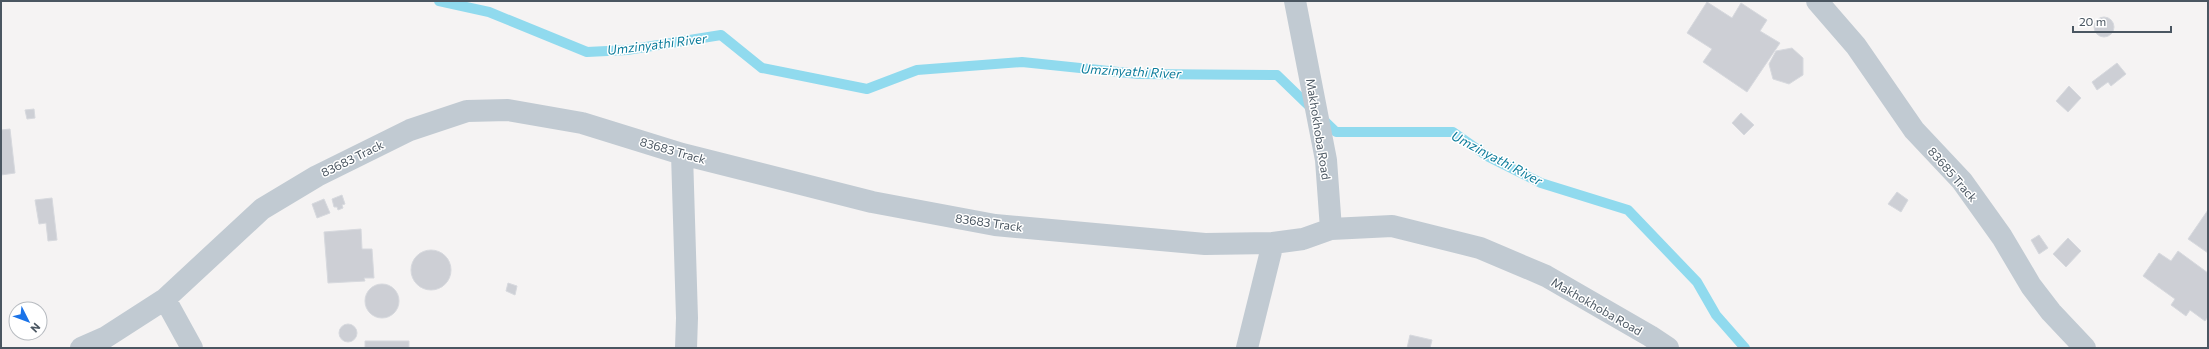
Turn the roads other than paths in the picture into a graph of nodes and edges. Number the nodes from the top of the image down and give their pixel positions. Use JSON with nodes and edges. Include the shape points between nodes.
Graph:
{"nodes":[{"id":1,"x":1818,"y":1,"type":"edge"},
{"id":2,"x":1297,"y":8,"type":"edge"},
{"id":3,"x":682,"y":154,"type":"junction"},
{"id":4,"x":1331,"y":229,"type":"junction"},
{"id":5,"x":1273,"y":243,"type":"junction"},
{"id":6,"x":165,"y":299,"type":"junction"},
{"id":7,"x":81,"y":348,"type":"edge"},
{"id":8,"x":192,"y":348,"type":"edge"},
{"id":9,"x":686,"y":348,"type":"edge"},
{"id":10,"x":1247,"y":348,"type":"edge"},
{"id":11,"x":1668,"y":348,"type":"edge"},
{"id":12,"x":2085,"y":348,"type":"edge"}],
"edges":[{"from":1,"to":12,"type":"street","name":"83685 Track","via":[[1856,46],[1914,130],[1962,181],[2051,312]]},
{"from":2,"to":4,"type":"street","name":"Makhokhoba Road","via":[[1326,160]]},
{"from":3,"to":5,"type":"street","name":"83683 Track","via":[[872,202],[995,225],[1206,244]]},
{"from":3,"to":6,"type":"street","name":"83683 Track","via":[[582,123],[508,110],[467,111],[410,130],[316,176],[262,209]]},
{"from":3,"to":9,"type":"street"},
{"from":4,"to":5,"type":"street","name":"83683 Track","via":[[1303,239]]},
{"from":4,"to":11,"type":"street","name":"Makhokhoba Road","via":[[1392,226],[1480,248],[1546,276]]},
{"from":5,"to":10,"type":"street"},
{"from":6,"to":7,"type":"street","name":"83683 Track","via":[[106,337]]},
{"from":6,"to":8,"type":"street"}]}
